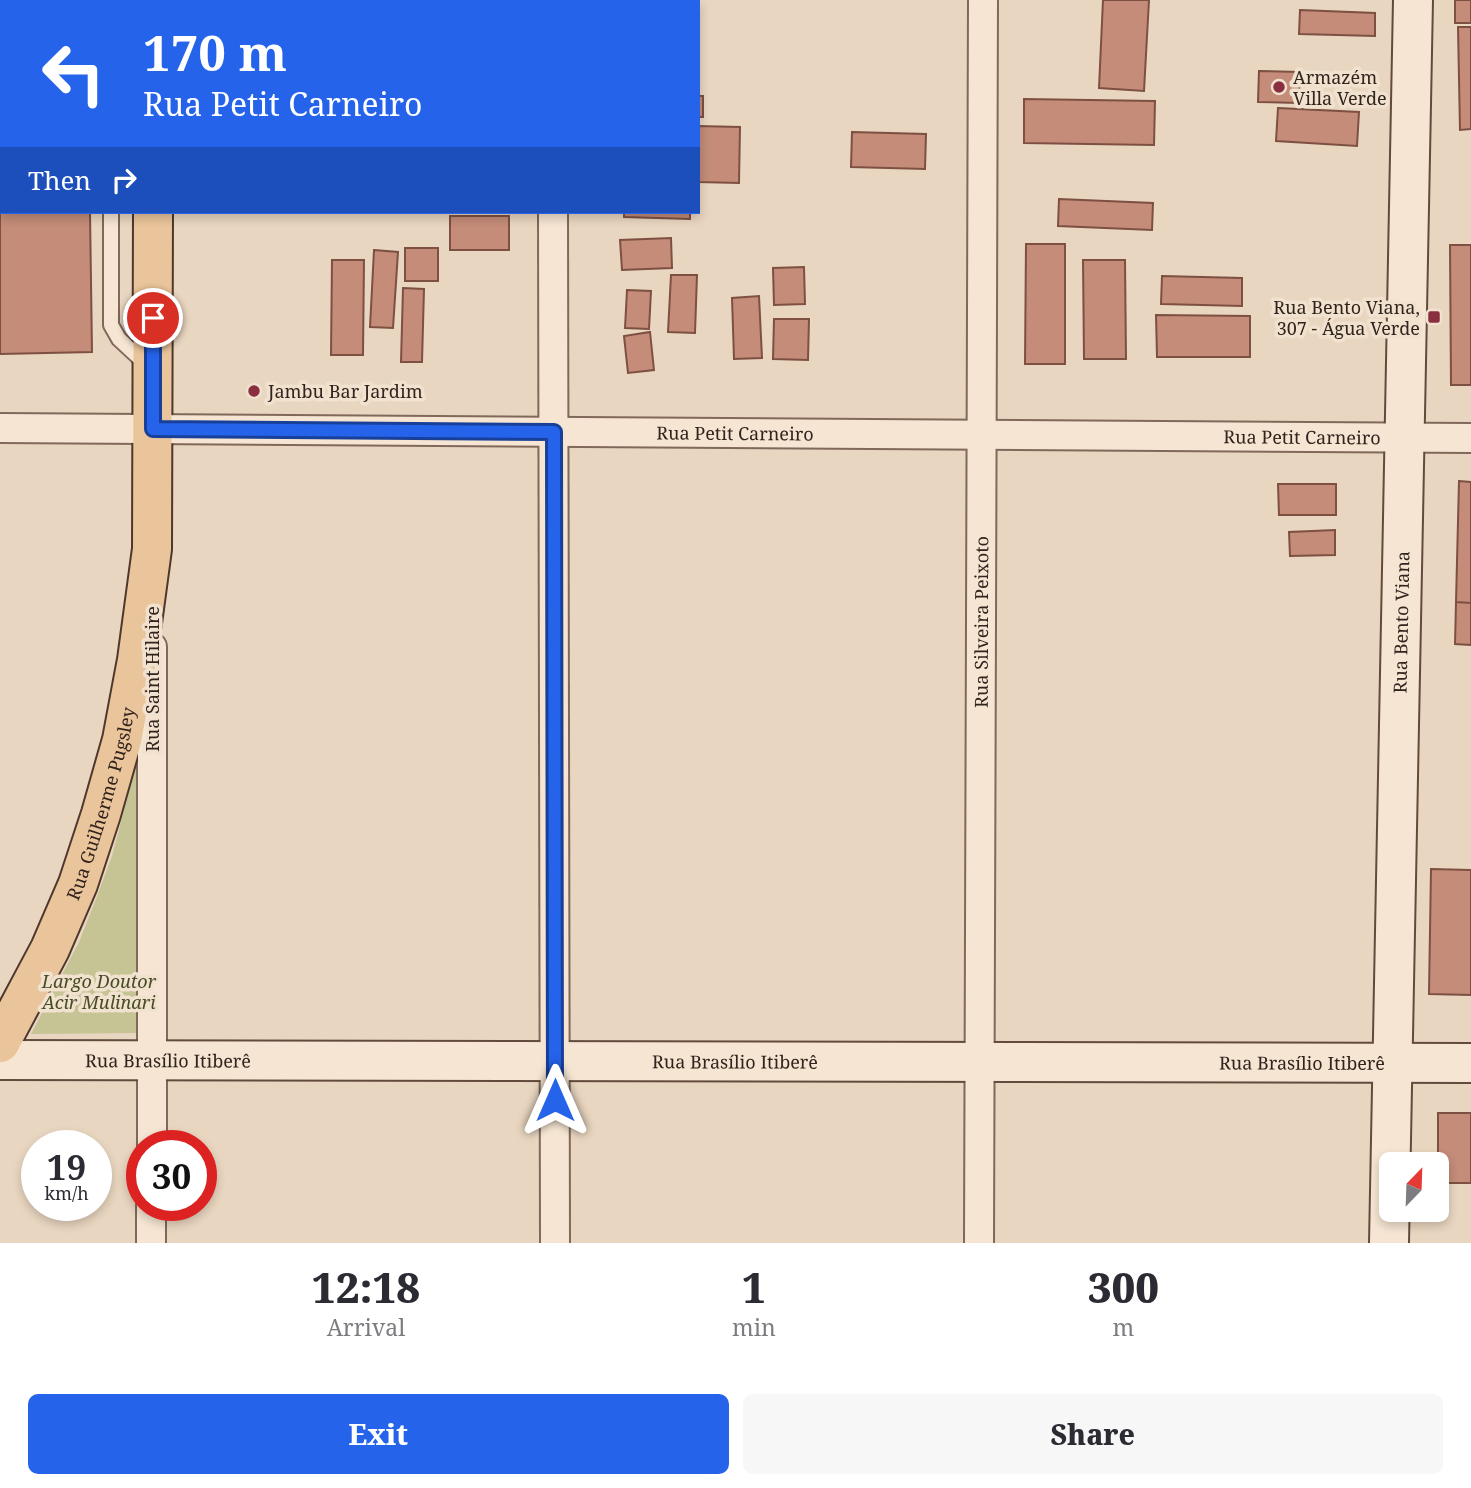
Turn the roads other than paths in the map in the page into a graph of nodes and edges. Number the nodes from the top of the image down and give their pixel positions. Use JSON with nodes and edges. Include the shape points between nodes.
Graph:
{"nodes":[{"id":1,"x":983,"y":0,"type":"edge"},
{"id":2,"x":1413,"y":0,"type":"edge"},
{"id":3,"x":111,"y":214,"type":"edge"},
{"id":4,"x":153,"y":214,"type":"edge"},
{"id":5,"x":553,"y":214,"type":"edge"},
{"id":6,"x":153,"y":371,"type":"junction"},
{"id":7,"x":0,"y":428,"type":"edge"},
{"id":8,"x":153,"y":429,"type":"junction"},
{"id":9,"x":554,"y":432,"type":"junction"},
{"id":10,"x":982,"y":434,"type":"junction"},
{"id":11,"x":1405,"y":437,"type":"junction"},
{"id":12,"x":1471,"y":438,"type":"edge"},
{"id":13,"x":152,"y":549,"type":"junction"},
{"id":14,"x":0,"y":1043,"type":"edge"},
{"id":15,"x":0,"y":1060,"type":"edge"},
{"id":16,"x":151,"y":1061,"type":"junction"},
{"id":17,"x":555,"y":1062,"type":"junction"},
{"id":18,"x":979,"y":1063,"type":"junction"},
{"id":19,"x":1393,"y":1063,"type":"junction"},
{"id":20,"x":1471,"y":1063,"type":"edge"},
{"id":21,"x":152,"y":1130,"type":"edge"},
{"id":22,"x":151,"y":1221,"type":"edge"},
{"id":23,"x":151,"y":1243,"type":"edge"},
{"id":24,"x":555,"y":1243,"type":"edge"},
{"id":25,"x":979,"y":1243,"type":"edge"},
{"id":26,"x":1394,"y":1243,"type":"edge"}],
"edges":[{"from":1,"to":10,"type":"street","name":"Rua Silveira Peixoto"},
{"from":2,"to":11,"type":"main road","name":"Rua Bento Viana"},
{"from":3,"to":6,"type":"lane","via":[[111,325],[119,339]]},
{"from":4,"to":6,"type":"main road","name":"Rua Saint Hilaire"},
{"from":5,"to":9,"type":"street"},
{"from":6,"to":8,"type":"main road","name":"Rua Saint Hilaire"},
{"from":7,"to":8,"type":"street","name":"Rua Petit Carneiro"},
{"from":8,"to":9,"type":"street","name":"Rua Petit Carneiro"},
{"from":8,"to":13,"type":"main road","name":"Rua Saint Hilaire"},
{"from":9,"to":10,"type":"street","name":"Rua Petit Carneiro"},
{"from":9,"to":17,"type":"street"},
{"from":10,"to":11,"type":"street","name":"Rua Petit Carneiro"},
{"from":10,"to":18,"type":"street","name":"Rua Silveira Peixoto"},
{"from":11,"to":12,"type":"street","name":"Rua Petit Carneiro"},
{"from":11,"to":19,"type":"main road","name":"Rua Bento Viana"},
{"from":13,"to":14,"type":"main road","name":"Rua Guilherme Pugsley","via":[[137,660],[101,814],[50,949]]},
{"from":13,"to":16,"type":"street","name":"Rua Saint Hilaire"},
{"from":15,"to":16,"type":"main road","name":"Rua Brasílio Itiberê"},
{"from":16,"to":17,"type":"main road","name":"Rua Brasílio Itiberê"},
{"from":16,"to":21,"type":"street","name":"Rua Saint Hilaire"},
{"from":17,"to":18,"type":"main road","name":"Rua Brasílio Itiberê"},
{"from":17,"to":24,"type":"street"},
{"from":18,"to":19,"type":"main road","name":"Rua Brasílio Itiberê"},
{"from":18,"to":25,"type":"street","name":"Rua Silveira Peixoto"},
{"from":19,"to":20,"type":"main road","name":"Rua Brasílio Itiberê"},
{"from":19,"to":26,"type":"main road","name":"Rua Bento Viana"},
{"from":22,"to":23,"type":"street"}]}
